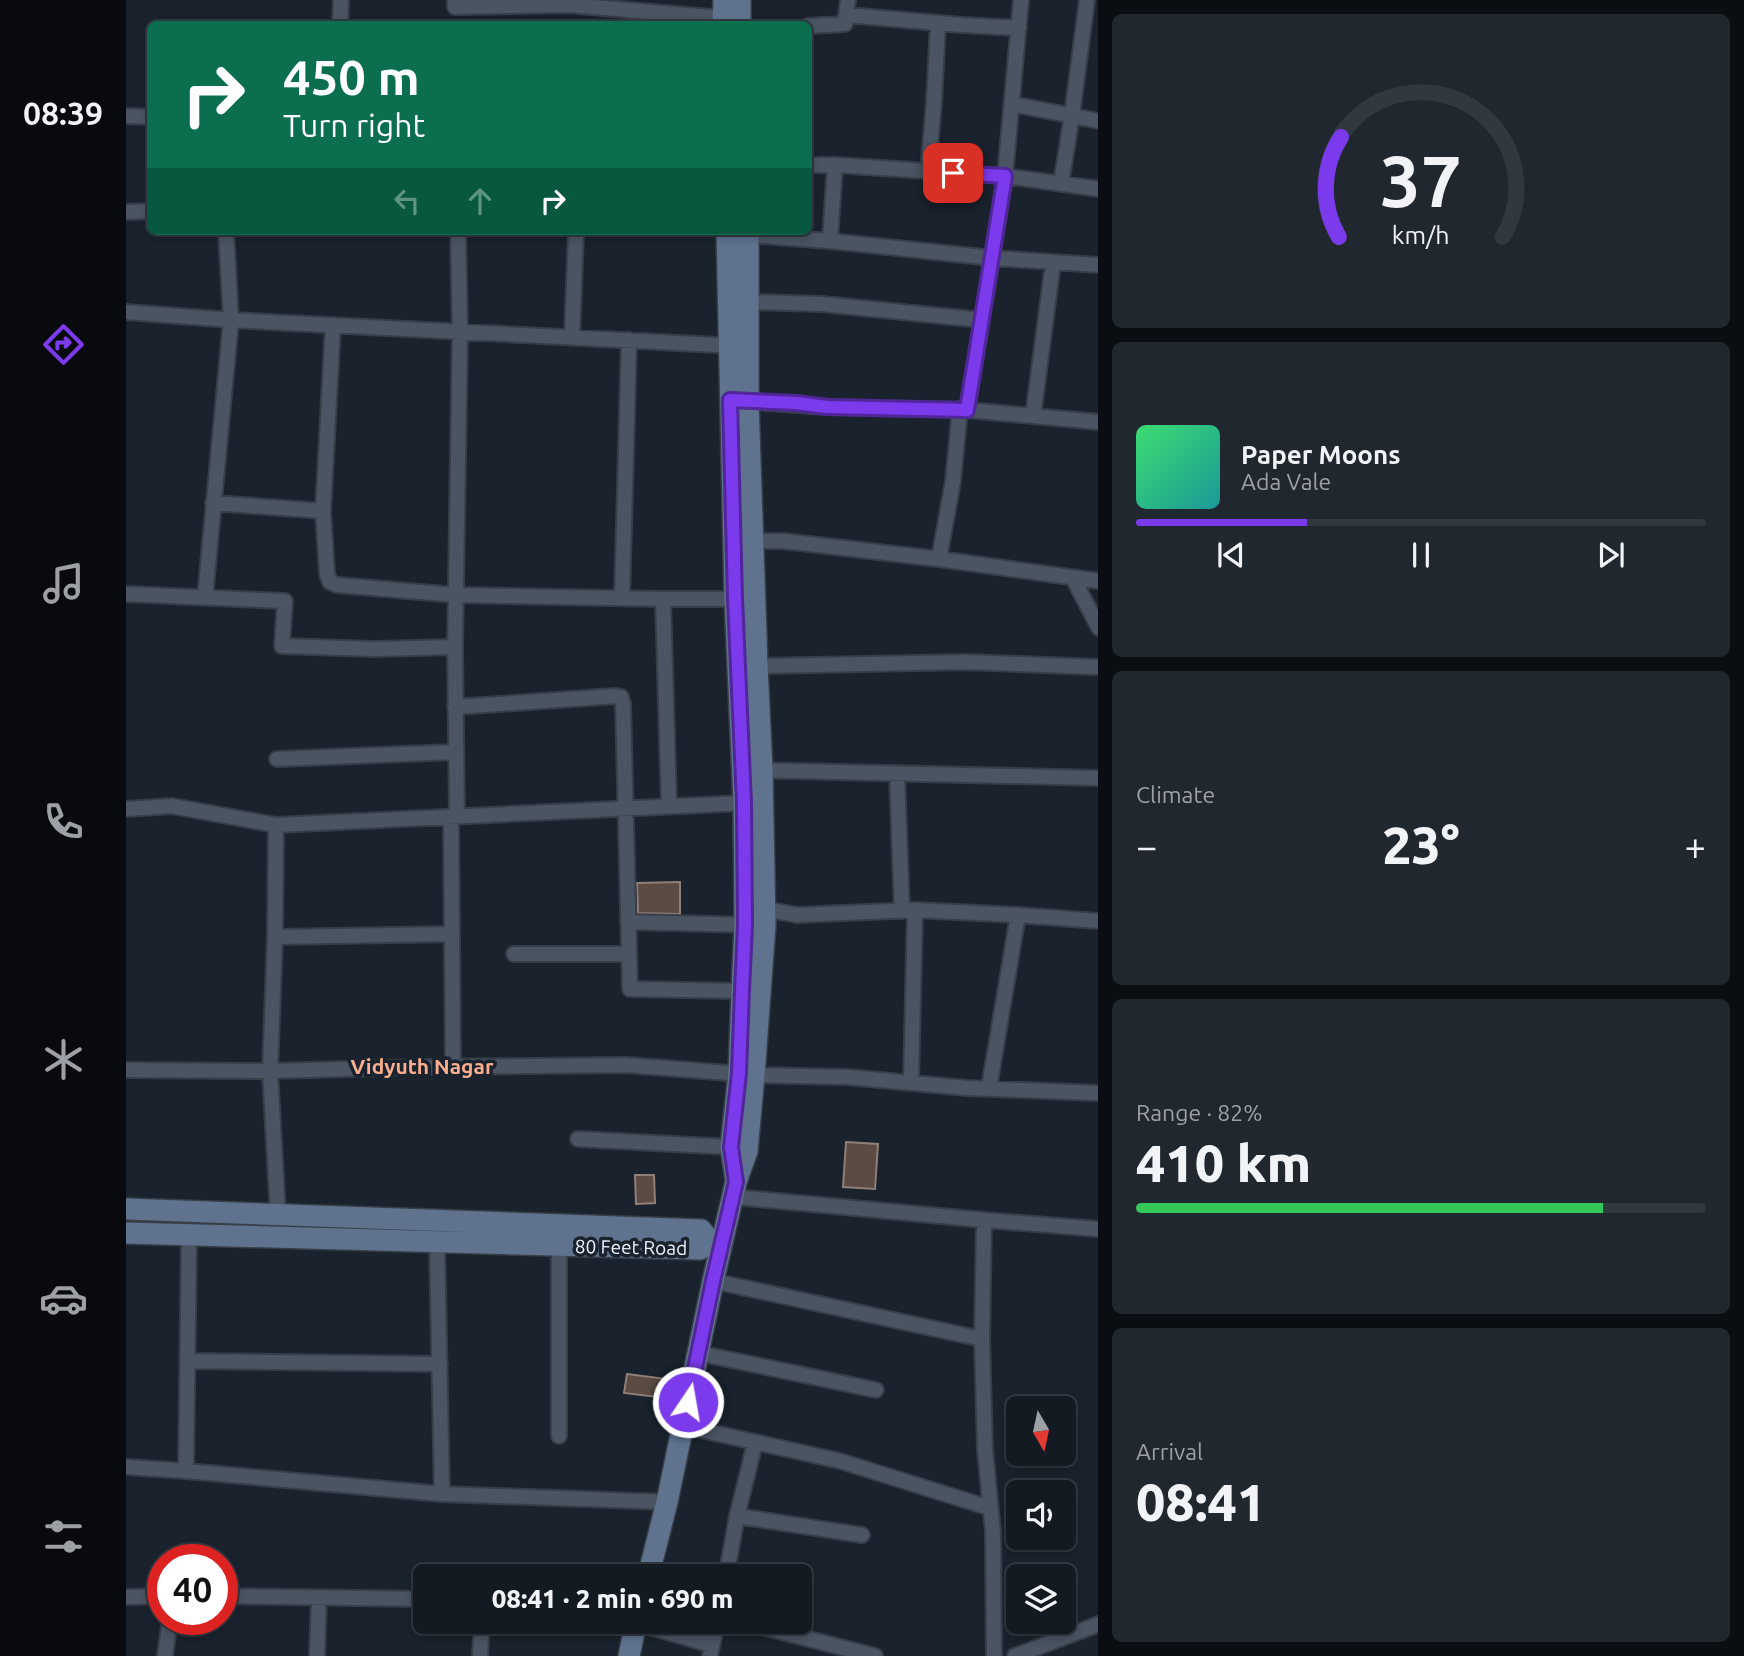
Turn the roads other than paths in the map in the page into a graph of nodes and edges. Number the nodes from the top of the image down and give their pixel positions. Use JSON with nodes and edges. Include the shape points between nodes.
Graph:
{"nodes":[{"id":1,"x":341,"y":0,"type":"edge"},
{"id":2,"x":455,"y":0,"type":"edge"},
{"id":3,"x":740,"y":0,"type":"edge"},
{"id":4,"x":1021,"y":0,"type":"edge"},
{"id":5,"x":1087,"y":0,"type":"edge"},
{"id":6,"x":847,"y":7,"type":"edge"},
{"id":7,"x":728,"y":17,"type":"edge"},
{"id":8,"x":340,"y":21,"type":"edge"},
{"id":9,"x":938,"y":23,"type":"junction"},
{"id":10,"x":812,"y":26,"type":"edge"},
{"id":11,"x":1019,"y":28,"type":"junction"},
{"id":12,"x":1012,"y":104,"type":"junction"},
{"id":13,"x":126,"y":116,"type":"edge"},
{"id":14,"x":1072,"y":116,"type":"junction"},
{"id":15,"x":147,"y":117,"type":"edge"},
{"id":16,"x":1098,"y":121,"type":"edge"},
{"id":17,"x":812,"y":165,"type":"edge"},
{"id":18,"x":835,"y":166,"type":"junction"},
{"id":19,"x":928,"y":171,"type":"junction"},
{"id":20,"x":1005,"y":176,"type":"junction"},
{"id":21,"x":1061,"y":184,"type":"junction"},
{"id":22,"x":1098,"y":189,"type":"edge"},
{"id":23,"x":147,"y":211,"type":"edge"},
{"id":24,"x":126,"y":212,"type":"edge"},
{"id":25,"x":226,"y":235,"type":"edge"},
{"id":26,"x":458,"y":235,"type":"edge"},
{"id":27,"x":576,"y":235,"type":"edge"},
{"id":28,"x":741,"y":235,"type":"edge"},
{"id":29,"x":741,"y":235,"type":"edge"},
{"id":30,"x":771,"y":235,"type":"edge"},
{"id":31,"x":830,"y":241,"type":"junction"},
{"id":32,"x":992,"y":258,"type":"junction"},
{"id":33,"x":1053,"y":262,"type":"junction"},
{"id":34,"x":1098,"y":265,"type":"edge"},
{"id":35,"x":749,"y":302,"type":"junction"},
{"id":36,"x":126,"y":312,"type":"edge"},
{"id":37,"x":231,"y":320,"type":"junction"},
{"id":38,"x":982,"y":320,"type":"junction"},
{"id":39,"x":333,"y":325,"type":"junction"},
{"id":40,"x":460,"y":331,"type":"junction"},
{"id":41,"x":572,"y":337,"type":"junction"},
{"id":42,"x":629,"y":340,"type":"junction"},
{"id":43,"x":739,"y":346,"type":"junction"},
{"id":44,"x":739,"y":401,"type":"junction"},
{"id":45,"x":964,"y":410,"type":"junction"},
{"id":46,"x":1033,"y":416,"type":"junction"},
{"id":47,"x":1098,"y":422,"type":"edge"},
{"id":48,"x":213,"y":503,"type":"junction"},
{"id":49,"x":323,"y":511,"type":"junction"},
{"id":50,"x":752,"y":541,"type":"junction"},
{"id":51,"x":939,"y":559,"type":"junction"},
{"id":52,"x":1073,"y":578,"type":"junction"},
{"id":53,"x":1098,"y":581,"type":"edge"},
{"id":54,"x":126,"y":594,"type":"edge"},
{"id":55,"x":456,"y":595,"type":"junction"},
{"id":56,"x":205,"y":597,"type":"junction"},
{"id":57,"x":622,"y":598,"type":"junction"},
{"id":58,"x":663,"y":599,"type":"junction"},
{"id":59,"x":745,"y":599,"type":"junction"},
{"id":60,"x":1098,"y":628,"type":"edge"},
{"id":61,"x":455,"y":648,"type":"junction"},
{"id":62,"x":757,"y":666,"type":"junction"},
{"id":63,"x":1098,"y":667,"type":"edge"},
{"id":64,"x":455,"y":707,"type":"junction"},
{"id":65,"x":456,"y":752,"type":"junction"},
{"id":66,"x":277,"y":759,"type":"dead end"},
{"id":67,"x":752,"y":770,"type":"junction"},
{"id":68,"x":897,"y":774,"type":"junction"},
{"id":69,"x":1098,"y":778,"type":"edge"},
{"id":70,"x":744,"y":803,"type":"junction"},
{"id":71,"x":668,"y":806,"type":"junction"},
{"id":72,"x":625,"y":808,"type":"junction"},
{"id":73,"x":126,"y":809,"type":"edge"},
{"id":74,"x":454,"y":816,"type":"junction"},
{"id":75,"x":276,"y":825,"type":"junction"},
{"id":76,"x":908,"y":911,"type":"junction"},
{"id":77,"x":1018,"y":915,"type":"junction"},
{"id":78,"x":758,"y":920,"type":"junction"},
{"id":79,"x":1098,"y":921,"type":"edge"},
{"id":80,"x":628,"y":922,"type":"junction"},
{"id":81,"x":451,"y":934,"type":"junction"},
{"id":82,"x":275,"y":937,"type":"junction"},
{"id":83,"x":514,"y":954,"type":"dead end"},
{"id":84,"x":629,"y":954,"type":"junction"},
{"id":85,"x":742,"y":991,"type":"junction"},
{"id":86,"x":453,"y":1067,"type":"junction"},
{"id":87,"x":126,"y":1070,"type":"edge"},
{"id":88,"x":270,"y":1071,"type":"junction"},
{"id":89,"x":747,"y":1074,"type":"junction"},
{"id":90,"x":911,"y":1083,"type":"junction"},
{"id":91,"x":989,"y":1088,"type":"junction"},
{"id":92,"x":1098,"y":1093,"type":"edge"},
{"id":93,"x":578,"y":1139,"type":"dead end"},
{"id":94,"x":731,"y":1147,"type":"junction"},
{"id":95,"x":735,"y":1190,"type":"junction"},
{"id":96,"x":126,"y":1209,"type":"edge"},
{"id":97,"x":278,"y":1215,"type":"junction"},
{"id":98,"x":984,"y":1220,"type":"junction"},
{"id":99,"x":1098,"y":1229,"type":"edge"},
{"id":100,"x":126,"y":1234,"type":"edge"},
{"id":101,"x":189,"y":1236,"type":"junction"},
{"id":102,"x":437,"y":1242,"type":"junction"},
{"id":103,"x":717,"y":1243,"type":"junction"},
{"id":104,"x":559,"y":1246,"type":"junction"},
{"id":105,"x":713,"y":1281,"type":"junction"},
{"id":106,"x":982,"y":1339,"type":"junction"},
{"id":107,"x":698,"y":1353,"type":"junction"},
{"id":108,"x":188,"y":1361,"type":"junction"},
{"id":109,"x":440,"y":1364,"type":"junction"},
{"id":110,"x":876,"y":1390,"type":"dead end"},
{"id":111,"x":683,"y":1426,"type":"junction"},
{"id":112,"x":559,"y":1436,"type":"dead end"},
{"id":113,"x":755,"y":1443,"type":"junction"},
{"id":114,"x":126,"y":1467,"type":"edge"},
{"id":115,"x":186,"y":1471,"type":"junction"},
{"id":116,"x":442,"y":1493,"type":"junction"},
{"id":117,"x":667,"y":1502,"type":"junction"},
{"id":118,"x":990,"y":1508,"type":"junction"},
{"id":119,"x":737,"y":1516,"type":"junction"},
{"id":120,"x":862,"y":1535,"type":"dead end"},
{"id":121,"x":651,"y":1564,"type":"edge"},
{"id":122,"x":728,"y":1564,"type":"edge"},
{"id":123,"x":147,"y":1596,"type":"edge"},
{"id":124,"x":238,"y":1596,"type":"edge"},
{"id":125,"x":126,"y":1597,"type":"edge"},
{"id":126,"x":319,"y":1598,"type":"junction"},
{"id":127,"x":413,"y":1599,"type":"edge"},
{"id":128,"x":1098,"y":1624,"type":"edge"},
{"id":129,"x":481,"y":1634,"type":"edge"},
{"id":130,"x":634,"y":1634,"type":"edge"},
{"id":131,"x":667,"y":1634,"type":"edge"},
{"id":132,"x":790,"y":1634,"type":"edge"},
{"id":133,"x":168,"y":1635,"type":"edge"},
{"id":134,"x":711,"y":1650,"type":"edge"},
{"id":135,"x":165,"y":1656,"type":"edge"},
{"id":136,"x":317,"y":1656,"type":"edge"},
{"id":137,"x":480,"y":1656,"type":"edge"},
{"id":138,"x":629,"y":1656,"type":"edge"},
{"id":139,"x":875,"y":1656,"type":"edge"},
{"id":140,"x":995,"y":1656,"type":"edge"},
{"id":141,"x":1015,"y":1656,"type":"edge"}],
"edges":[{"from":1,"to":8,"type":"street"},
{"from":2,"to":7,"type":"street","via":[[455,7],[569,5]]},
{"from":3,"to":7,"type":"street"},
{"from":4,"to":11,"type":"street"},
{"from":5,"to":14,"type":"street"},
{"from":6,"to":9,"type":"street"},
{"from":6,"to":10,"type":"street","via":[[845,24]]},
{"from":9,"to":11,"type":"street"},
{"from":9,"to":19,"type":"street"},
{"from":11,"to":12,"type":"street"},
{"from":12,"to":14,"type":"street"},
{"from":12,"to":20,"type":"street"},
{"from":13,"to":15,"type":"street"},
{"from":14,"to":16,"type":"street"},
{"from":14,"to":21,"type":"street"},
{"from":17,"to":18,"type":"street"},
{"from":18,"to":19,"type":"street"},
{"from":18,"to":31,"type":"street"},
{"from":19,"to":20,"type":"street"},
{"from":20,"to":21,"type":"street"},
{"from":20,"to":32,"type":"street"},
{"from":21,"to":22,"type":"street"},
{"from":23,"to":24,"type":"street"},
{"from":25,"to":37,"type":"street"},
{"from":26,"to":40,"type":"street"},
{"from":27,"to":41,"type":"street"},
{"from":28,"to":35,"type":"street"},
{"from":29,"to":43,"type":"street"},
{"from":30,"to":31,"type":"street"},
{"from":31,"to":32,"type":"street"},
{"from":32,"to":33,"type":"street"},
{"from":32,"to":38,"type":"street"},
{"from":33,"to":34,"type":"street"},
{"from":33,"to":46,"type":"street"},
{"from":35,"to":38,"type":"street","via":[[822,304]]},
{"from":35,"to":43,"type":"street"},
{"from":36,"to":37,"type":"street"},
{"from":37,"to":39,"type":"street"},
{"from":37,"to":48,"type":"street"},
{"from":38,"to":45,"type":"street"},
{"from":39,"to":40,"type":"street"},
{"from":39,"to":49,"type":"street"},
{"from":40,"to":41,"type":"street"},
{"from":40,"to":55,"type":"street"},
{"from":41,"to":42,"type":"street"},
{"from":42,"to":43,"type":"street"},
{"from":42,"to":57,"type":"street"},
{"from":43,"to":44,"type":"street"},
{"from":44,"to":45,"type":"street"},
{"from":44,"to":50,"type":"street"},
{"from":44,"to":59,"type":"street"},
{"from":45,"to":46,"type":"street"},
{"from":45,"to":51,"type":"street"},
{"from":46,"to":47,"type":"street"},
{"from":48,"to":49,"type":"street"},
{"from":48,"to":56,"type":"street"},
{"from":49,"to":55,"type":"street","via":[[330,582]]},
{"from":50,"to":51,"type":"street"},
{"from":50,"to":59,"type":"street"},
{"from":51,"to":52,"type":"street"},
{"from":52,"to":53,"type":"street"},
{"from":52,"to":60,"type":"street"},
{"from":54,"to":56,"type":"street"},
{"from":55,"to":57,"type":"street"},
{"from":55,"to":61,"type":"street"},
{"from":56,"to":61,"type":"street","via":[[285,601],[282,646]]},
{"from":57,"to":58,"type":"street"},
{"from":58,"to":59,"type":"street"},
{"from":58,"to":71,"type":"street"},
{"from":59,"to":62,"type":"street"},
{"from":59,"to":67,"type":"street"},
{"from":61,"to":64,"type":"street"},
{"from":62,"to":63,"type":"street","via":[[966,662]]},
{"from":62,"to":67,"type":"street"},
{"from":64,"to":65,"type":"street"},
{"from":64,"to":72,"type":"street","via":[[621,698]]},
{"from":65,"to":66,"type":"street"},
{"from":65,"to":74,"type":"street"},
{"from":67,"to":68,"type":"street"},
{"from":67,"to":70,"type":"street"},
{"from":67,"to":78,"type":"street"},
{"from":68,"to":69,"type":"street"},
{"from":68,"to":76,"type":"street"},
{"from":70,"to":71,"type":"street"},
{"from":70,"to":78,"type":"street"},
{"from":71,"to":72,"type":"street"},
{"from":72,"to":74,"type":"street"},
{"from":72,"to":80,"type":"street"},
{"from":73,"to":75,"type":"street","via":[[172,806]]},
{"from":74,"to":75,"type":"street"},
{"from":74,"to":81,"type":"street"},
{"from":75,"to":82,"type":"street"},
{"from":76,"to":77,"type":"street"},
{"from":76,"to":78,"type":"street"},
{"from":76,"to":90,"type":"street"},
{"from":77,"to":79,"type":"street"},
{"from":77,"to":91,"type":"street"},
{"from":78,"to":80,"type":"street"},
{"from":78,"to":85,"type":"street"},
{"from":78,"to":89,"type":"street"},
{"from":80,"to":84,"type":"street"},
{"from":81,"to":82,"type":"street"},
{"from":81,"to":86,"type":"street"},
{"from":82,"to":88,"type":"street"},
{"from":83,"to":84,"type":"street"},
{"from":84,"to":85,"type":"street","via":[[632,990]]},
{"from":85,"to":89,"type":"street"},
{"from":86,"to":88,"type":"street"},
{"from":86,"to":89,"type":"street","via":[[626,1065]]},
{"from":87,"to":88,"type":"street"},
{"from":88,"to":97,"type":"street"},
{"from":89,"to":90,"type":"street"},
{"from":89,"to":94,"type":"street"},
{"from":89,"to":95,"type":"street","via":[[747,1151]]},
{"from":90,"to":91,"type":"street"},
{"from":91,"to":92,"type":"street"},
{"from":93,"to":94,"type":"street"},
{"from":94,"to":95,"type":"street"},
{"from":95,"to":98,"type":"street"},
{"from":95,"to":103,"type":"street"},
{"from":96,"to":97,"type":"street","name":"80 Feet Road"},
{"from":97,"to":103,"type":"street","name":"80 Feet Road","via":[[701,1230]]},
{"from":98,"to":99,"type":"street"},
{"from":98,"to":106,"type":"street"},
{"from":100,"to":101,"type":"street","name":"80 Feet Road"},
{"from":101,"to":102,"type":"street","name":"80 Feet Road"},
{"from":101,"to":108,"type":"street"},
{"from":102,"to":104,"type":"street","name":"80 Feet Road"},
{"from":102,"to":109,"type":"street"},
{"from":103,"to":104,"type":"street","name":"80 Feet Road","via":[[699,1249]]},
{"from":103,"to":105,"type":"street"},
{"from":104,"to":112,"type":"street"},
{"from":105,"to":106,"type":"street"},
{"from":105,"to":107,"type":"street"},
{"from":106,"to":118,"type":"street"},
{"from":107,"to":110,"type":"street"},
{"from":107,"to":111,"type":"street"},
{"from":108,"to":109,"type":"street"},
{"from":108,"to":115,"type":"street"},
{"from":109,"to":116,"type":"street"},
{"from":111,"to":113,"type":"street"},
{"from":111,"to":117,"type":"street"},
{"from":113,"to":118,"type":"street","via":[[840,1461]]},
{"from":113,"to":119,"type":"street"},
{"from":114,"to":115,"type":"street"},
{"from":115,"to":116,"type":"street"},
{"from":116,"to":117,"type":"street"},
{"from":117,"to":121,"type":"street"},
{"from":118,"to":140,"type":"street"},
{"from":119,"to":120,"type":"street"},
{"from":119,"to":122,"type":"street"},
{"from":123,"to":125,"type":"street"},
{"from":124,"to":126,"type":"street"},
{"from":126,"to":127,"type":"street"},
{"from":126,"to":136,"type":"street"},
{"from":128,"to":141,"type":"street"},
{"from":129,"to":137,"type":"street"},
{"from":130,"to":138,"type":"street"},
{"from":131,"to":134,"type":"street"},
{"from":132,"to":139,"type":"street"},
{"from":133,"to":135,"type":"street"}]}
